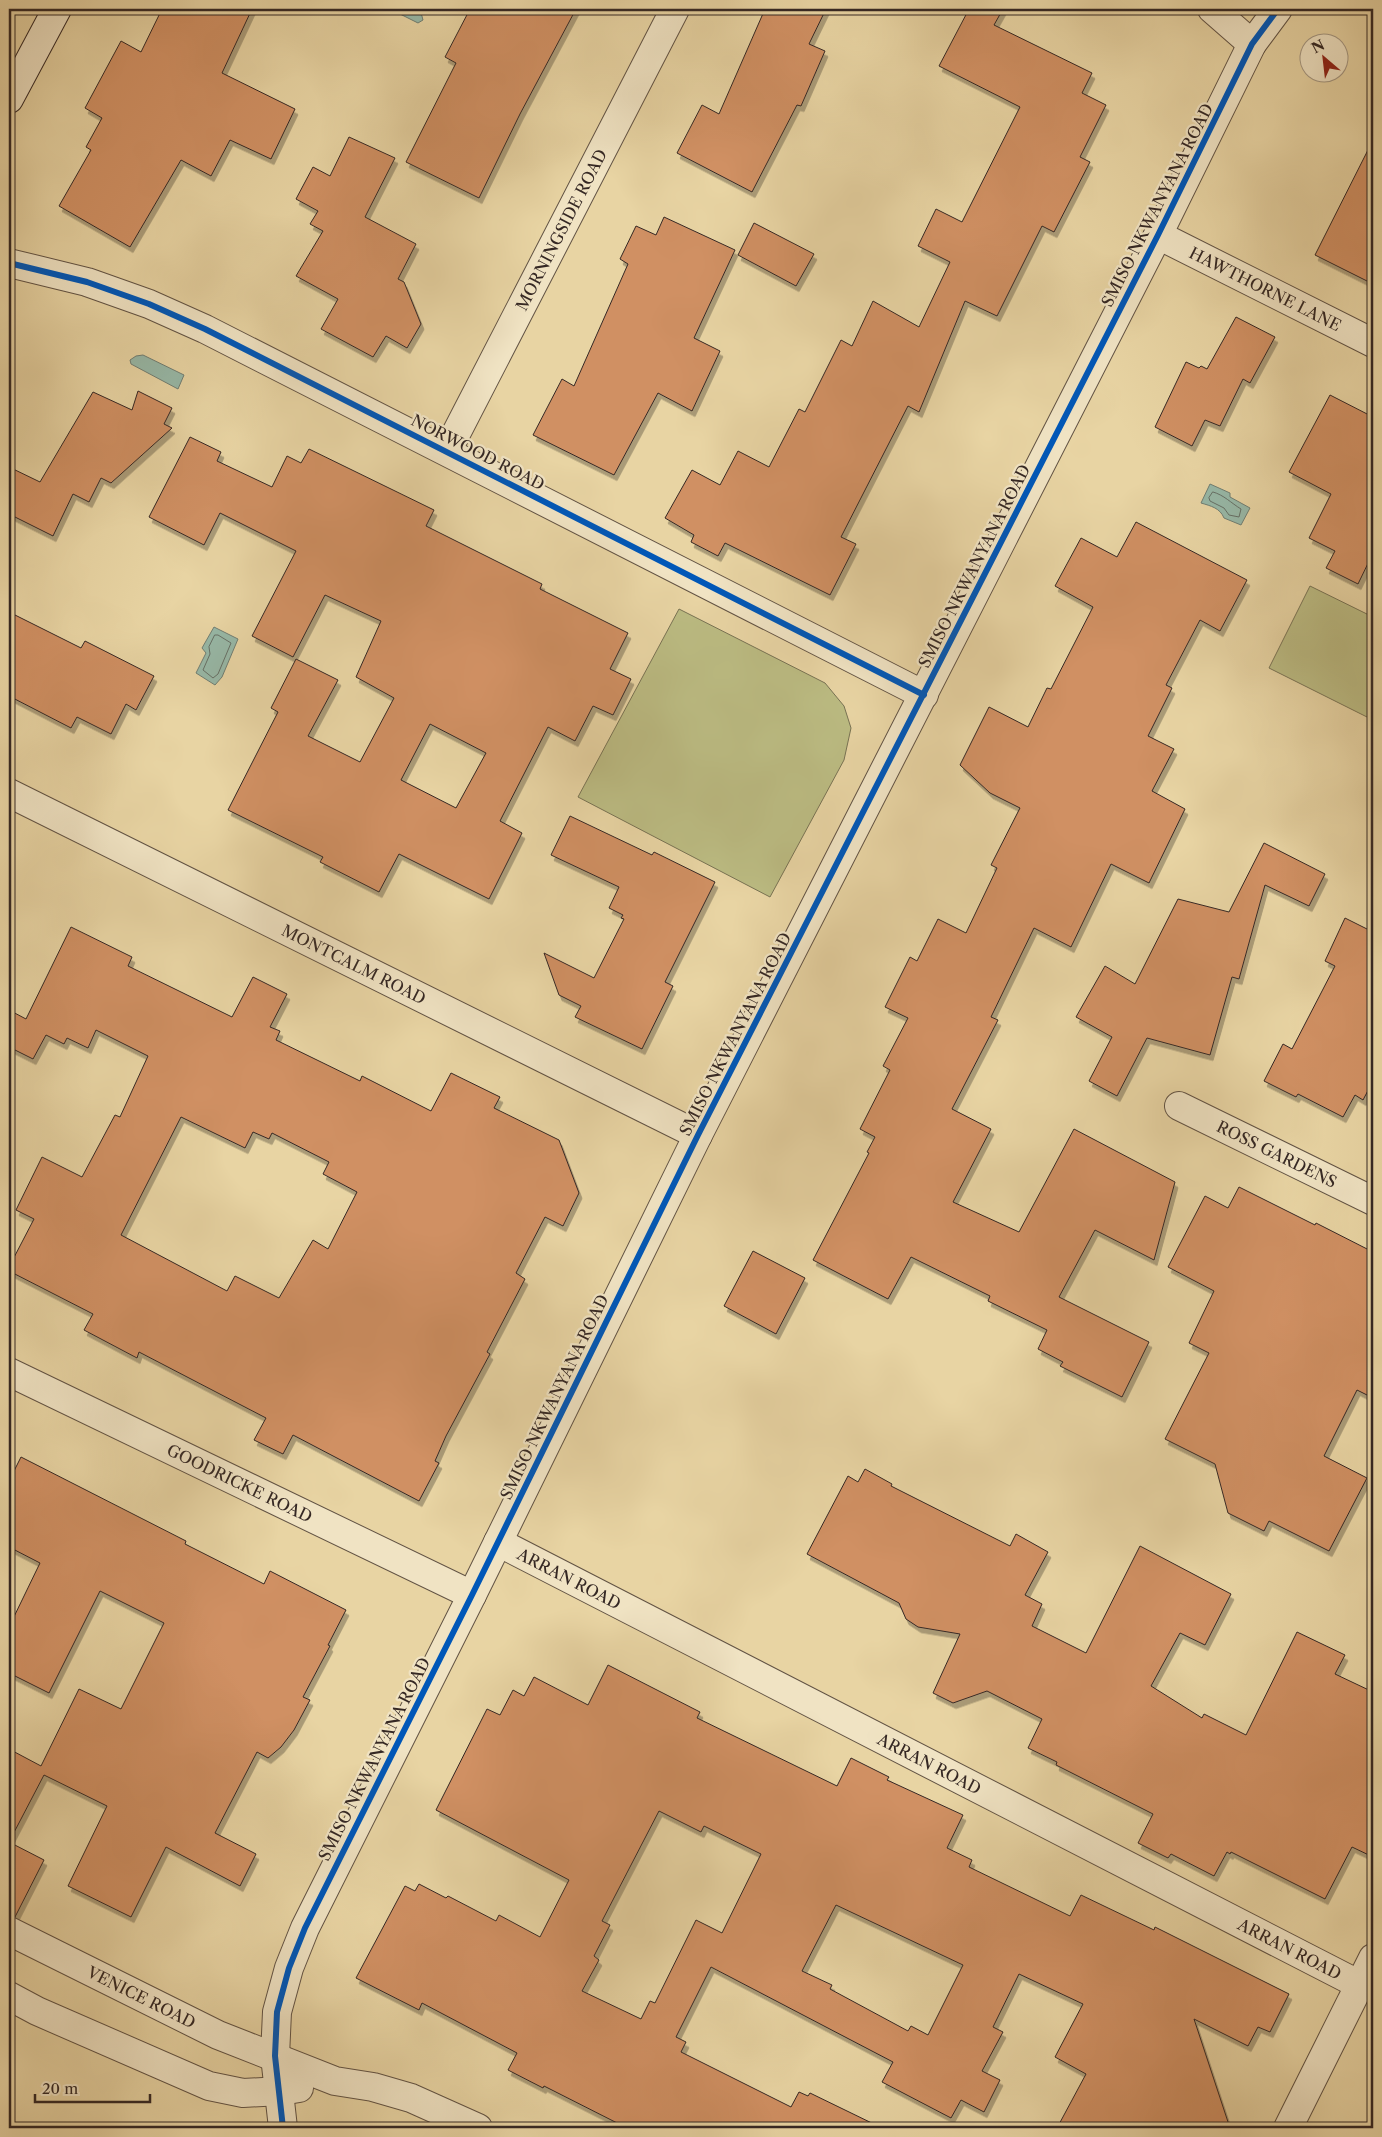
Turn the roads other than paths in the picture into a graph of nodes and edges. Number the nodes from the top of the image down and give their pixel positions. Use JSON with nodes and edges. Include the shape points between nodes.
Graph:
{"nodes":[{"id":1,"x":57,"y":9,"type":"edge"},
{"id":2,"x":675,"y":9,"type":"edge"},
{"id":3,"x":1212,"y":9,"type":"edge"},
{"id":4,"x":1278,"y":9,"type":"edge"},
{"id":5,"x":1252,"y":44,"type":"junction"},
{"id":6,"x":9,"y":99,"type":"edge"},
{"id":7,"x":1158,"y":236,"type":"junction"},
{"id":8,"x":10,"y":268,"type":"edge"},
{"id":9,"x":1373,"y":343,"type":"edge"},
{"id":10,"x":447,"y":451,"type":"junction"},
{"id":11,"x":924,"y":695,"type":"junction"},
{"id":12,"x":9,"y":793,"type":"edge"},
{"id":13,"x":1180,"y":1106,"type":"dead end"},
{"id":14,"x":698,"y":1135,"type":"junction"},
{"id":15,"x":1373,"y":1201,"type":"edge"},
{"id":16,"x":9,"y":1372,"type":"edge"},
{"id":17,"x":498,"y":1542,"type":"junction"},
{"id":18,"x":472,"y":1595,"type":"junction"},
{"id":19,"x":9,"y":1931,"type":"edge"},
{"id":20,"x":1373,"y":1958,"type":"edge"},
{"id":21,"x":1360,"y":1985,"type":"junction"},
{"id":22,"x":9,"y":1996,"type":"edge"},
{"id":23,"x":275,"y":2056,"type":"junction"},
{"id":24,"x":335,"y":2081,"type":"junction"},
{"id":25,"x":281,"y":2091,"type":"junction"},
{"id":26,"x":283,"y":2128,"type":"edge"},
{"id":27,"x":478,"y":2128,"type":"edge"},
{"id":28,"x":1288,"y":2128,"type":"edge"}],
"edges":[{"from":1,"to":6,"type":"street"},
{"from":2,"to":10,"type":"street","name":"MORNINGSIDE ROAD"},
{"from":3,"to":5,"type":"street"},
{"from":4,"to":5,"type":"street","name":"SMISO NKWANYANA ROAD"},
{"from":5,"to":7,"type":"street","name":"SMISO NKWANYANA ROAD"},
{"from":7,"to":9,"type":"street","name":"HAWTHORNE LANE"},
{"from":7,"to":11,"type":"street","name":"SMISO NKWANYANA ROAD"},
{"from":8,"to":10,"type":"street","name":"NORWOOD ROAD","via":[[87,282],[149,304],[206,329]]},
{"from":10,"to":11,"type":"street","name":"NORWOOD ROAD"},
{"from":11,"to":14,"type":"street","name":"SMISO NKWANYANA ROAD"},
{"from":12,"to":14,"type":"street","name":"MONTCALM ROAD"},
{"from":13,"to":15,"type":"street","name":"ROSS GARDENS"},
{"from":14,"to":17,"type":"street","name":"SMISO NKWANYANA ROAD"},
{"from":16,"to":18,"type":"street","name":"GOODRICKE ROAD"},
{"from":17,"to":18,"type":"street","name":"SMISO NKWANYANA ROAD"},
{"from":17,"to":21,"type":"street","name":"ARRAN ROAD"},
{"from":18,"to":23,"type":"street","name":"SMISO NKWANYANA ROAD","via":[[305,1928],[289,1968],[277,2012]]},
{"from":19,"to":23,"type":"street","name":"VENICE ROAD","via":[[218,2035]]},
{"from":20,"to":21,"type":"street"},
{"from":21,"to":28,"type":"street"},
{"from":22,"to":25,"type":"street","via":[[209,2086],[243,2093]]},
{"from":23,"to":24,"type":"street","name":"VENICE ROAD"},
{"from":23,"to":25,"type":"street","name":"SMISO NKWANYANA ROAD"},
{"from":24,"to":25,"type":"street"},
{"from":24,"to":27,"type":"street","via":[[412,2098]]},
{"from":25,"to":26,"type":"street","name":"SMISO NKWANYANA ROAD"}]}
